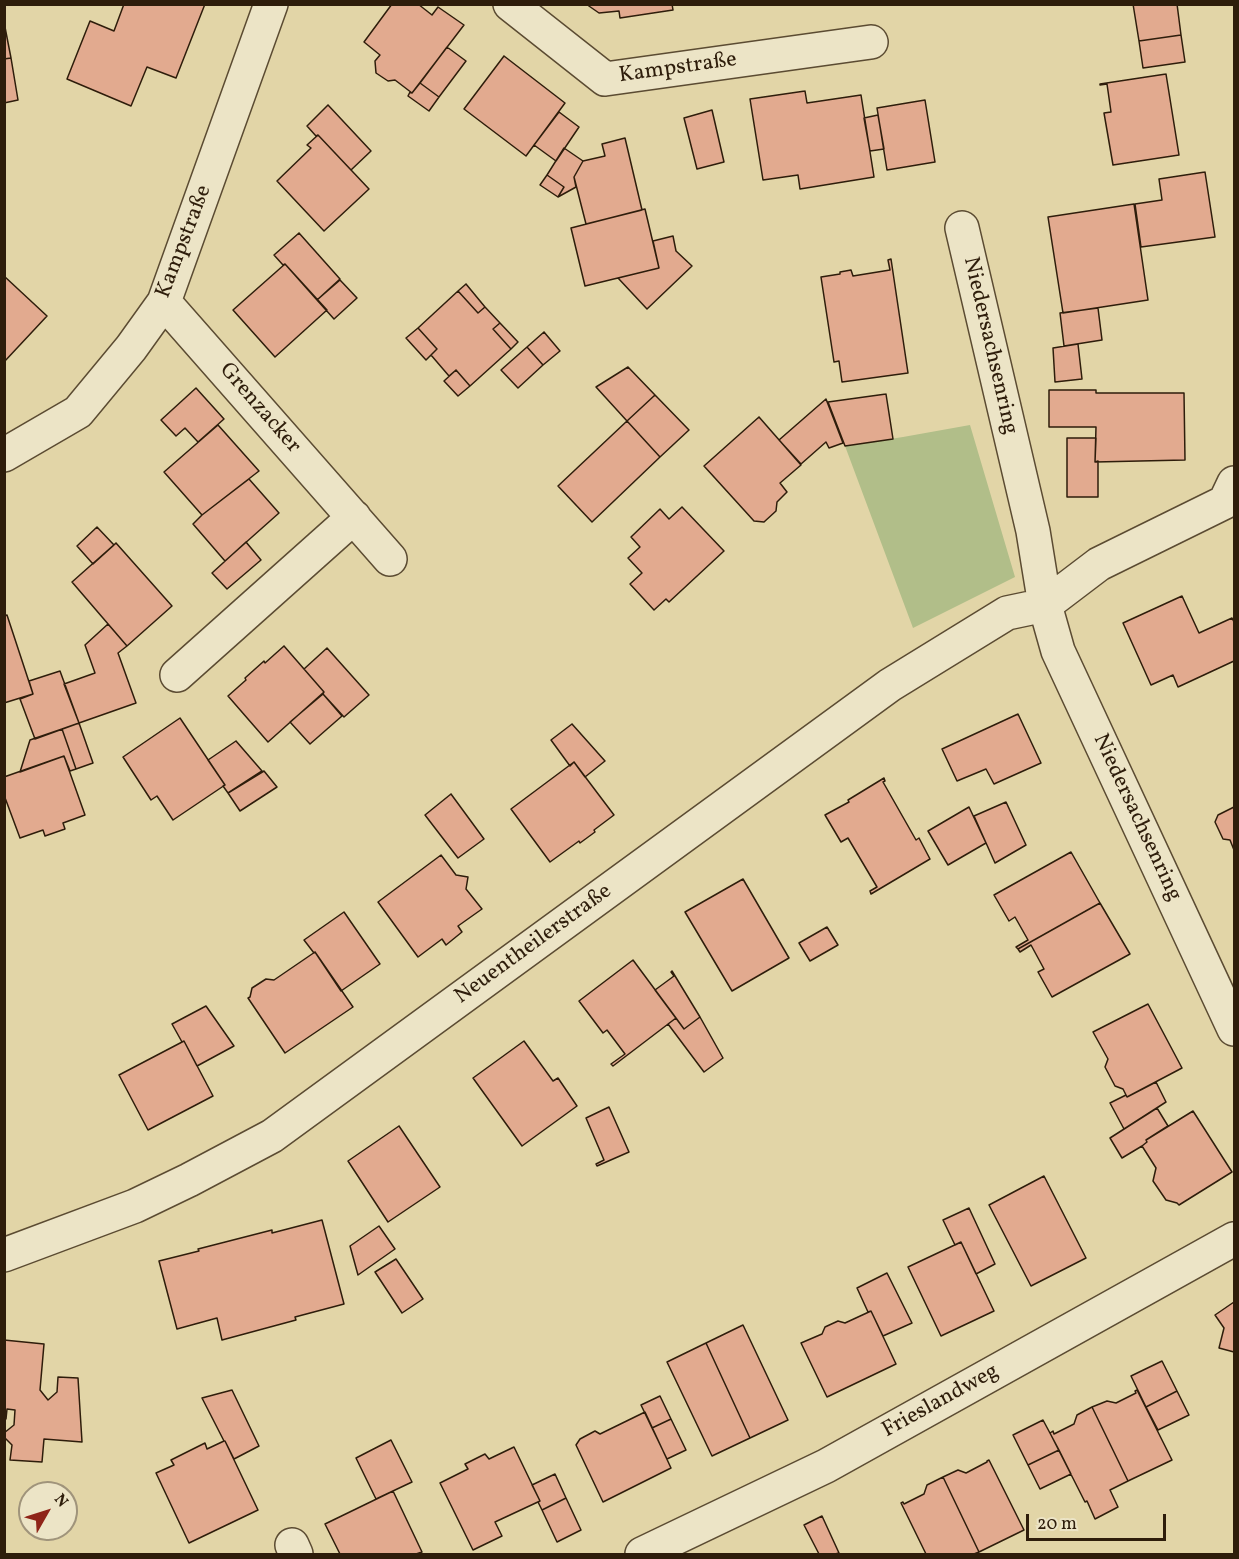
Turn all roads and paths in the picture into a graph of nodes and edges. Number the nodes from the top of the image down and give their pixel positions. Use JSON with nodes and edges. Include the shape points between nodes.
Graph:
{"nodes":[{"id":1,"x":271,"y":4,"type":"edge"},
{"id":2,"x":510,"y":4,"type":"edge"},
{"id":3,"x":871,"y":42,"type":"dead end"},
{"id":4,"x":962,"y":228,"type":"dead end"},
{"id":5,"x":164,"y":302,"type":"junction"},
{"id":6,"x":4,"y":455,"type":"edge"},
{"id":7,"x":1234,"y":483,"type":"edge"},
{"id":8,"x":354,"y":517,"type":"junction"},
{"id":9,"x":390,"y":559,"type":"dead end"},
{"id":10,"x":1045,"y":605,"type":"junction"},
{"id":11,"x":177,"y":675,"type":"dead end"},
{"id":12,"x":1222,"y":972,"type":"edge"},
{"id":13,"x":1234,"y":1029,"type":"edge"},
{"id":14,"x":1234,"y":1239,"type":"edge"},
{"id":15,"x":4,"y":1255,"type":"edge"},
{"id":16,"x":642,"y":1554,"type":"edge"}],
"edges":[{"from":1,"to":5,"type":"street","name":"Kampstraße"},
{"from":2,"to":3,"type":"street","name":"Kampstraße","via":[[605,79]]},
{"from":4,"to":10,"type":"street","name":"Niedersachsenring","via":[[1033,531]]},
{"from":5,"to":6,"type":"street","name":"Kampstraße","via":[[78,412]]},
{"from":5,"to":8,"type":"street","name":"Grenzacker"},
{"from":7,"to":10,"type":"street","via":[[1225,502],[1099,564]]},
{"from":8,"to":9,"type":"street","name":"Grenzacker"},
{"from":8,"to":11,"type":"street"},
{"from":10,"to":12,"type":"street","name":"Niedersachsenring","via":[[1058,651]]},
{"from":10,"to":15,"type":"street","name":"Neuentheilerstraße","via":[[1007,613],[890,684],[272,1136],[135,1206]]},
{"from":12,"to":13,"type":"street","name":"Niedersachsenring"},
{"from":14,"to":16,"type":"street","name":"Frieslandweg","via":[[826,1466]]}]}
